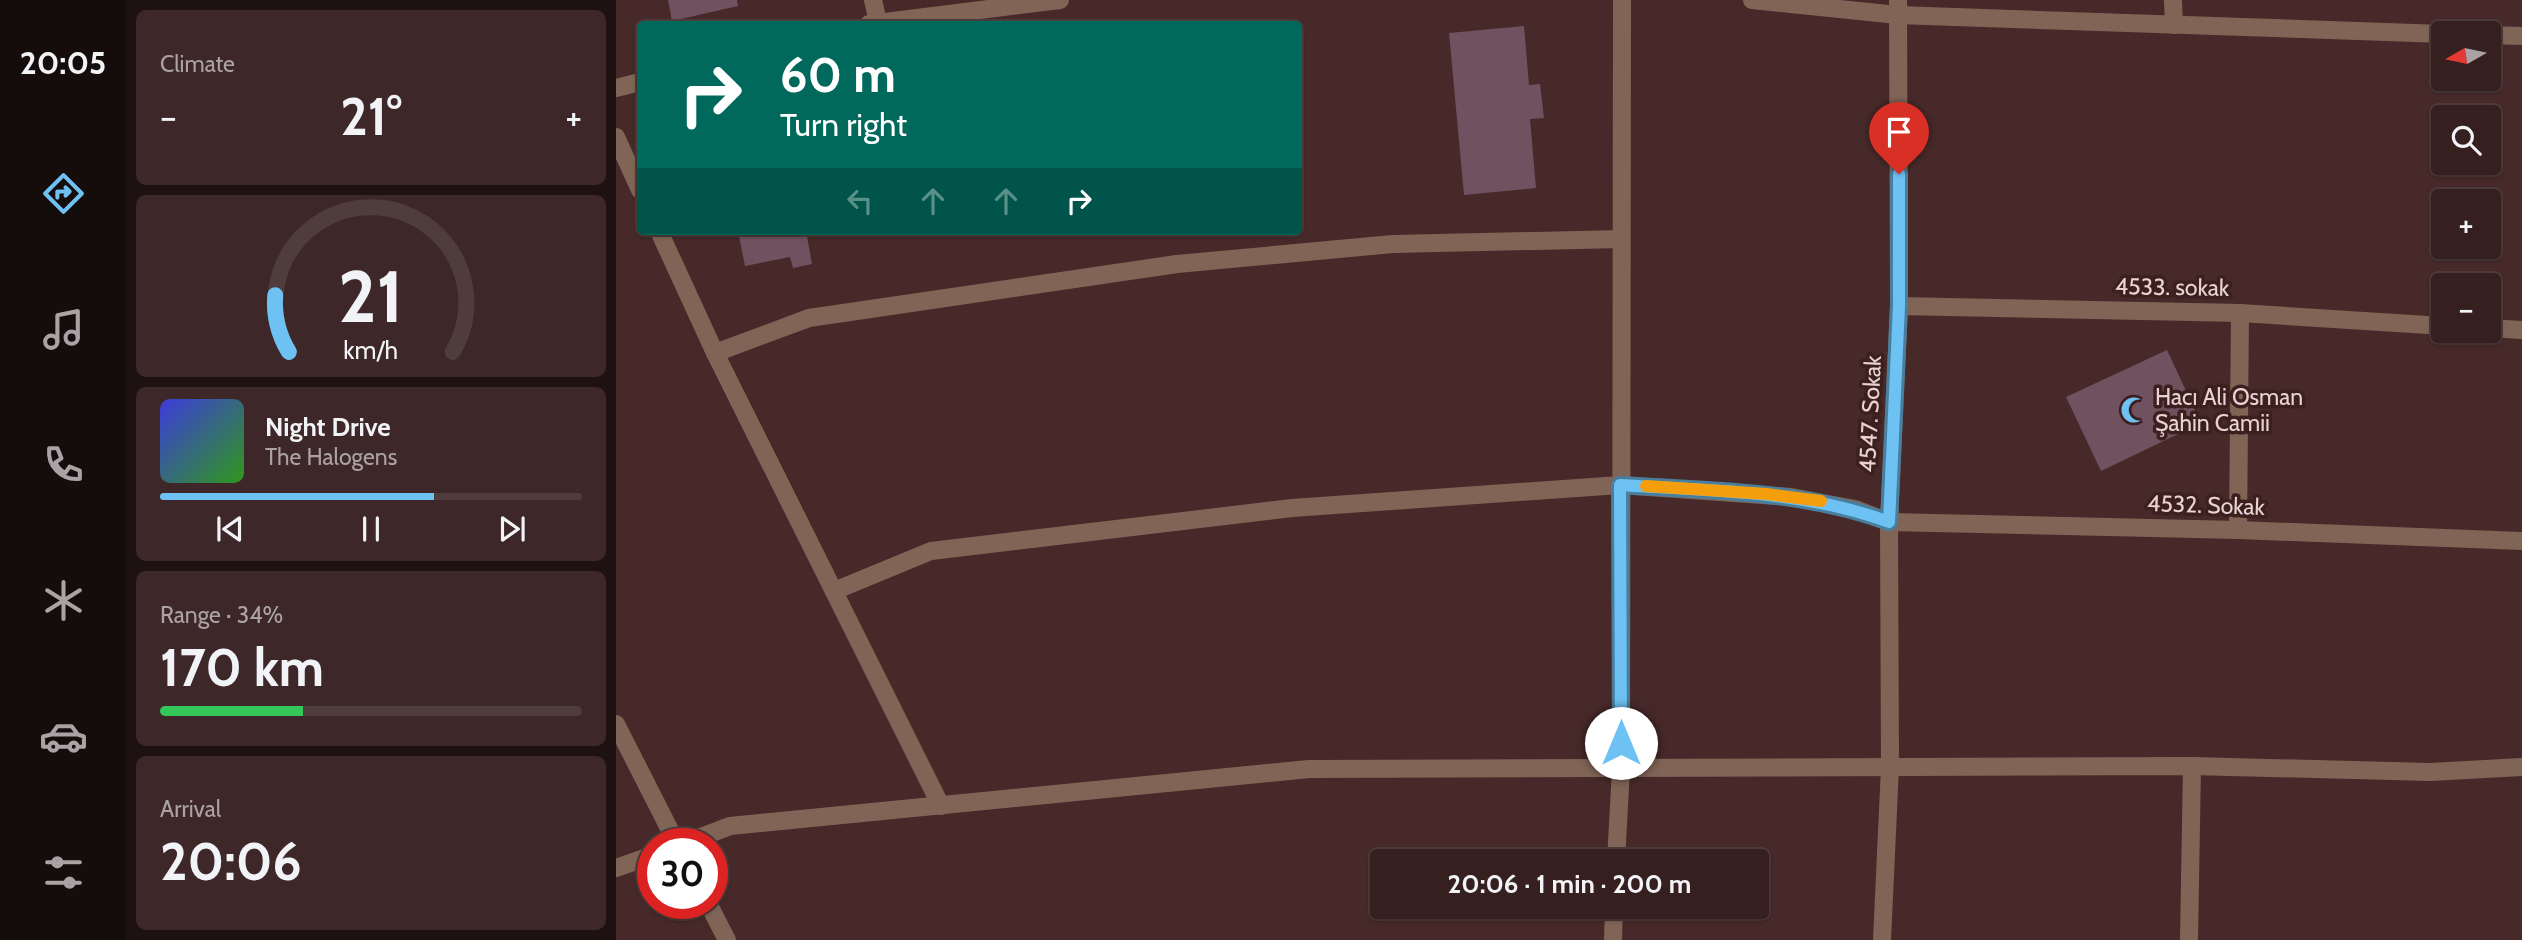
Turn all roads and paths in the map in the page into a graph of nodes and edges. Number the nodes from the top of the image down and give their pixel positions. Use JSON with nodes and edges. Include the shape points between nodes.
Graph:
{"nodes":[{"id":1,"x":873,"y":0,"type":"edge"},
{"id":2,"x":1060,"y":0,"type":"edge"},
{"id":3,"x":1622,"y":0,"type":"edge"},
{"id":4,"x":1752,"y":0,"type":"edge"},
{"id":5,"x":2173,"y":0,"type":"edge"},
{"id":6,"x":1898,"y":8,"type":"edge"},
{"id":7,"x":873,"y":21,"type":"edge"},
{"id":8,"x":889,"y":21,"type":"edge"},
{"id":9,"x":2174,"y":25,"type":"junction"},
{"id":10,"x":2431,"y":34,"type":"edge"},
{"id":11,"x":2501,"y":35,"type":"edge"},
{"id":12,"x":2522,"y":36,"type":"edge"},
{"id":13,"x":637,"y":83,"type":"edge"},
{"id":14,"x":616,"y":88,"type":"edge"},
{"id":15,"x":616,"y":137,"type":"edge"},
{"id":16,"x":637,"y":183,"type":"edge"},
{"id":17,"x":661,"y":235,"type":"edge"},
{"id":18,"x":1622,"y":239,"type":"junction"},
{"id":19,"x":1899,"y":306,"type":"junction"},
{"id":20,"x":2240,"y":313,"type":"junction"},
{"id":21,"x":2431,"y":325,"type":"edge"},
{"id":22,"x":2501,"y":329,"type":"edge"},
{"id":23,"x":2522,"y":330,"type":"edge"},
{"id":24,"x":715,"y":353,"type":"junction"},
{"id":25,"x":1620,"y":485,"type":"junction"},
{"id":26,"x":1889,"y":522,"type":"junction"},
{"id":27,"x":2238,"y":530,"type":"junction"},
{"id":28,"x":2522,"y":541,"type":"edge"},
{"id":29,"x":834,"y":591,"type":"junction"},
{"id":30,"x":616,"y":724,"type":"edge"},
{"id":31,"x":2193,"y":766,"type":"junction"},
{"id":32,"x":1890,"y":767,"type":"junction"},
{"id":33,"x":2522,"y":767,"type":"edge"},
{"id":34,"x":1621,"y":769,"type":"junction"},
{"id":35,"x":941,"y":806,"type":"junction"},
{"id":36,"x":669,"y":828,"type":"edge"},
{"id":37,"x":725,"y":828,"type":"edge"},
{"id":38,"x":1617,"y":849,"type":"edge"},
{"id":39,"x":637,"y":861,"type":"edge"},
{"id":40,"x":616,"y":868,"type":"edge"},
{"id":41,"x":716,"y":919,"type":"edge"},
{"id":42,"x":1614,"y":919,"type":"edge"},
{"id":43,"x":727,"y":940,"type":"edge"},
{"id":44,"x":1613,"y":940,"type":"edge"},
{"id":45,"x":1882,"y":940,"type":"edge"},
{"id":46,"x":2189,"y":940,"type":"edge"}],
"edges":[{"from":1,"to":7,"type":"street"},
{"from":2,"to":8,"type":"street"},
{"from":3,"to":18,"type":"street"},
{"from":4,"to":6,"type":"street"},
{"from":5,"to":9,"type":"street"},
{"from":6,"to":9,"type":"street"},
{"from":6,"to":19,"type":"street","name":"4547. Sokak"},
{"from":9,"to":10,"type":"street"},
{"from":11,"to":12,"type":"street"},
{"from":13,"to":14,"type":"street"},
{"from":15,"to":16,"type":"street"},
{"from":17,"to":24,"type":"street"},
{"from":18,"to":24,"type":"street","via":[[1393,244],[1177,264],[809,318]]},
{"from":18,"to":25,"type":"street"},
{"from":19,"to":20,"type":"street","name":"4533. sokak"},
{"from":19,"to":26,"type":"street","name":"4547. Sokak"},
{"from":20,"to":21,"type":"street","name":"4533. sokak"},
{"from":20,"to":27,"type":"street"},
{"from":22,"to":23,"type":"street"},
{"from":24,"to":29,"type":"street"},
{"from":25,"to":26,"type":"street","name":"4532. Sokak","via":[[1791,497],[1855,509]]},
{"from":25,"to":29,"type":"street","name":"4532. Sokak","via":[[1292,508],[931,551]]},
{"from":25,"to":34,"type":"street"},
{"from":26,"to":27,"type":"street","name":"4532. Sokak"},
{"from":26,"to":32,"type":"street","name":"4547. Sokak"},
{"from":27,"to":28,"type":"street","name":"4532. Sokak"},
{"from":29,"to":35,"type":"street"},
{"from":30,"to":36,"type":"street"},
{"from":31,"to":32,"type":"street"},
{"from":31,"to":33,"type":"street","via":[[2430,772]]},
{"from":31,"to":46,"type":"street"},
{"from":32,"to":34,"type":"street"},
{"from":32,"to":45,"type":"street","name":"4547. Sokak"},
{"from":34,"to":35,"type":"street","via":[[1309,769]]},
{"from":34,"to":38,"type":"street"},
{"from":35,"to":37,"type":"street"},
{"from":39,"to":40,"type":"street"},
{"from":41,"to":43,"type":"street"},
{"from":42,"to":44,"type":"street"}]}
